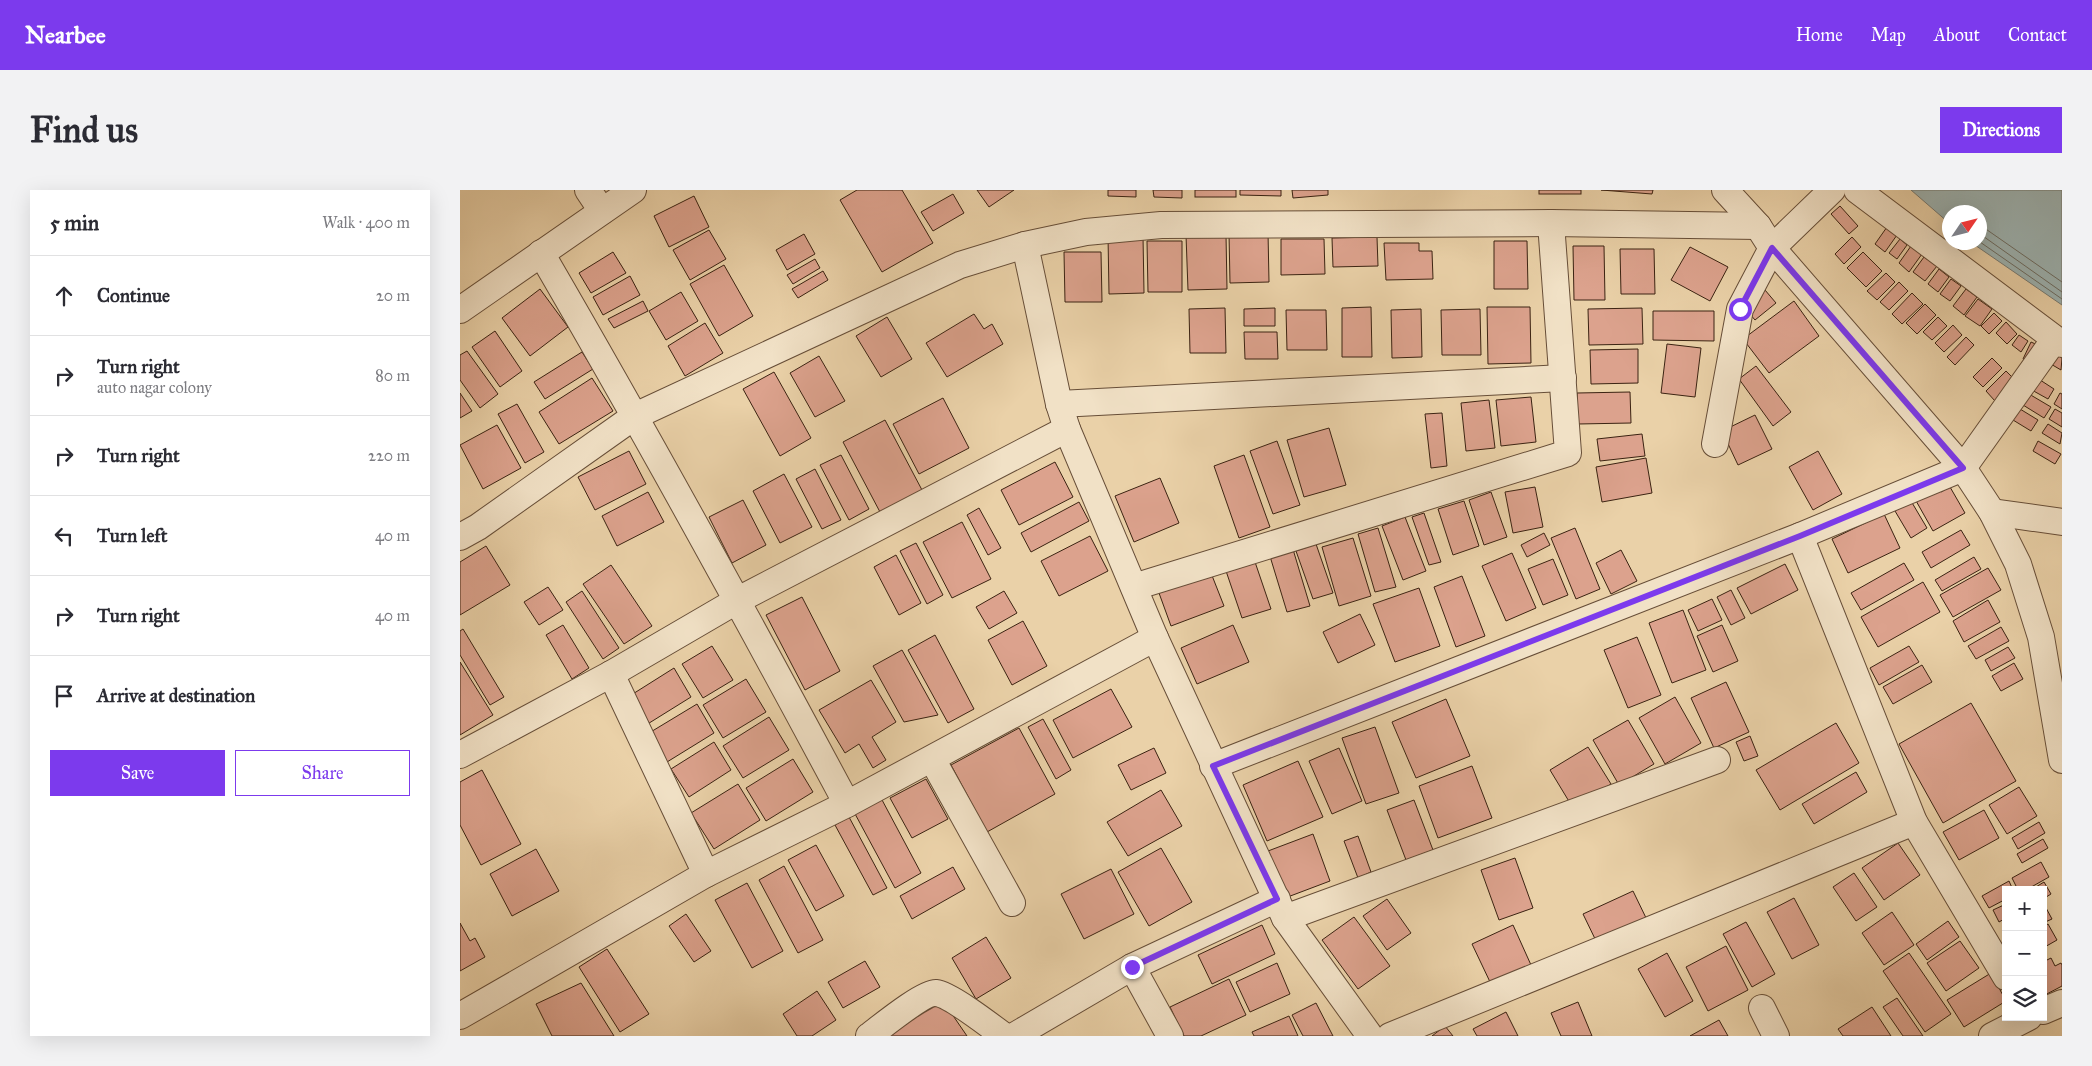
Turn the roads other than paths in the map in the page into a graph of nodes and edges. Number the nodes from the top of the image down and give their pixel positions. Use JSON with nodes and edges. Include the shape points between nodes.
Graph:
{"nodes":[{"id":1,"x":633,"y":190,"type":"edge"},
{"id":2,"x":1725,"y":190,"type":"edge"},
{"id":3,"x":1832,"y":190,"type":"edge"},
{"id":4,"x":1856,"y":190,"type":"edge"},
{"id":5,"x":595,"y":200,"type":"edge"},
{"id":6,"x":1551,"y":222,"type":"junction"},
{"id":7,"x":1765,"y":237,"type":"junction"},
{"id":8,"x":1025,"y":245,"type":"junction"},
{"id":9,"x":541,"y":253,"type":"junction"},
{"id":10,"x":460,"y":310,"type":"edge"},
{"id":11,"x":2058,"y":342,"type":"edge"},
{"id":12,"x":1563,"y":378,"type":"junction"},
{"id":13,"x":1059,"y":404,"type":"junction"},
{"id":14,"x":635,"y":416,"type":"junction"},
{"id":15,"x":1067,"y":429,"type":"junction"},
{"id":16,"x":1715,"y":444,"type":"dead end"},
{"id":17,"x":1963,"y":468,"type":"junction"},
{"id":18,"x":1992,"y":512,"type":"junction"},
{"id":19,"x":2061,"y":520,"type":"edge"},
{"id":20,"x":1800,"y":536,"type":"junction"},
{"id":21,"x":460,"y":537,"type":"edge"},
{"id":22,"x":1134,"y":587,"type":"junction"},
{"id":23,"x":738,"y":600,"type":"junction"},
{"id":24,"x":1155,"y":638,"type":"junction"},
{"id":25,"x":611,"y":674,"type":"junction"},
{"id":26,"x":460,"y":755,"type":"edge"},
{"id":27,"x":932,"y":759,"type":"junction"},
{"id":28,"x":1717,"y":760,"type":"dead end"},
{"id":29,"x":2062,"y":760,"type":"edge"},
{"id":30,"x":1213,"y":766,"type":"junction"},
{"id":31,"x":847,"y":804,"type":"junction"},
{"id":32,"x":1914,"y":822,"type":"junction"},
{"id":33,"x":706,"y":874,"type":"junction"},
{"id":34,"x":1012,"y":903,"type":"dead end"},
{"id":35,"x":1281,"y":908,"type":"junction"},
{"id":36,"x":1132,"y":967,"type":"junction"},
{"id":37,"x":2005,"y":976,"type":"edge"},
{"id":38,"x":2062,"y":1003,"type":"edge"},
{"id":39,"x":1762,"y":1008,"type":"dead end"},
{"id":40,"x":2047,"y":1009,"type":"edge"},
{"id":41,"x":460,"y":1016,"type":"edge"},
{"id":42,"x":2021,"y":1021,"type":"edge"},
{"id":43,"x":869,"y":1036,"type":"edge"},
{"id":44,"x":1004,"y":1036,"type":"edge"},
{"id":45,"x":1014,"y":1036,"type":"edge"},
{"id":46,"x":1170,"y":1036,"type":"edge"},
{"id":47,"x":1370,"y":1036,"type":"edge"},
{"id":48,"x":1390,"y":1036,"type":"edge"},
{"id":49,"x":1776,"y":1036,"type":"edge"},
{"id":50,"x":1992,"y":1036,"type":"edge"}],
"edges":[{"from":1,"to":5,"type":"street"},
{"from":2,"to":7,"type":"street"},
{"from":3,"to":7,"type":"street"},
{"from":4,"to":11,"type":"street"},
{"from":5,"to":9,"type":"street"},
{"from":6,"to":7,"type":"street"},
{"from":6,"to":8,"type":"street","via":[[1161,225],[1086,232]]},
{"from":6,"to":12,"type":"street"},
{"from":7,"to":16,"type":"street","via":[[1740,309]]},
{"from":7,"to":17,"type":"street"},
{"from":8,"to":13,"type":"street"},
{"from":8,"to":14,"type":"street","via":[[960,265]]},
{"from":9,"to":10,"type":"street"},
{"from":9,"to":14,"type":"street"},
{"from":11,"to":17,"type":"street"},
{"from":12,"to":13,"type":"street"},
{"from":12,"to":22,"type":"street","via":[[1568,453]]},
{"from":13,"to":15,"type":"street"},
{"from":14,"to":21,"type":"street"},
{"from":14,"to":23,"type":"street"},
{"from":15,"to":22,"type":"street"},
{"from":15,"to":23,"type":"street"},
{"from":17,"to":18,"type":"street"},
{"from":17,"to":20,"type":"street"},
{"from":18,"to":19,"type":"street"},
{"from":18,"to":29,"type":"street","via":[[2018,564],[2041,637]]},
{"from":20,"to":30,"type":"street"},
{"from":20,"to":32,"type":"street"},
{"from":22,"to":24,"type":"street"},
{"from":23,"to":25,"type":"street"},
{"from":23,"to":31,"type":"street"},
{"from":24,"to":27,"type":"street"},
{"from":24,"to":30,"type":"street"},
{"from":25,"to":26,"type":"street"},
{"from":25,"to":33,"type":"street"},
{"from":27,"to":31,"type":"street"},
{"from":27,"to":34,"type":"street"},
{"from":28,"to":35,"type":"street"},
{"from":30,"to":35,"type":"street"},
{"from":31,"to":33,"type":"street"},
{"from":32,"to":37,"type":"street"},
{"from":32,"to":48,"type":"street"},
{"from":33,"to":41,"type":"street"},
{"from":35,"to":36,"type":"street"},
{"from":35,"to":47,"type":"street"},
{"from":36,"to":45,"type":"street"},
{"from":36,"to":46,"type":"street"},
{"from":38,"to":40,"type":"street"},
{"from":39,"to":49,"type":"street"},
{"from":42,"to":50,"type":"street"},
{"from":43,"to":44,"type":"street","via":[[924,996],[936,993]]}]}
